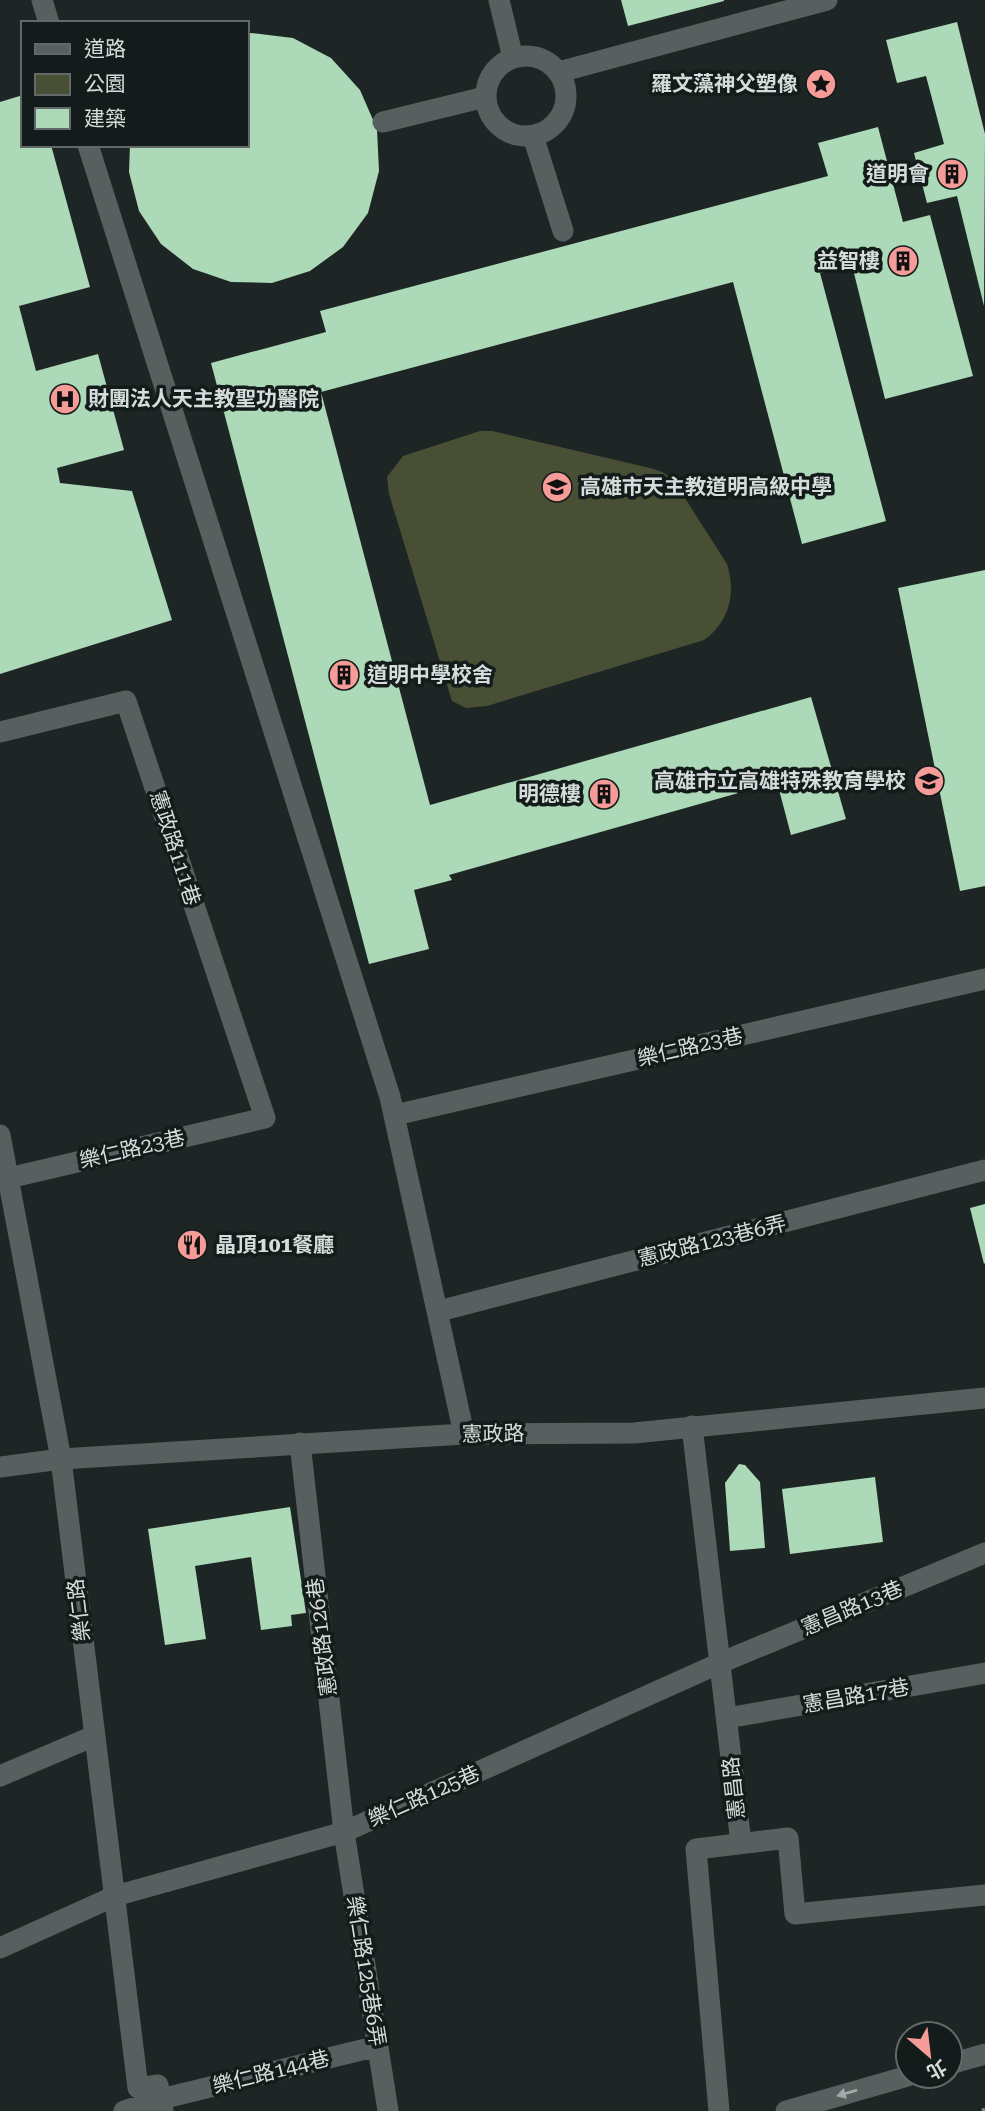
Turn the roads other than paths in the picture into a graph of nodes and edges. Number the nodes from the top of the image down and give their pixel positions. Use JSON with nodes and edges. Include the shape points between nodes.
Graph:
{"nodes":[{"id":1,"x":42,"y":0,"type":"edge"},
{"id":2,"x":499,"y":0,"type":"edge"},
{"id":3,"x":827,"y":0,"type":"edge"},
{"id":4,"x":49,"y":21,"type":"edge"},
{"id":5,"x":513,"y":58,"type":"junction"},
{"id":6,"x":559,"y":72,"type":"junction"},
{"id":7,"x":485,"y":97,"type":"junction"},
{"id":8,"x":383,"y":122,"type":"dead end"},
{"id":9,"x":533,"y":136,"type":"junction"},
{"id":10,"x":89,"y":147,"type":"edge"},
{"id":11,"x":563,"y":231,"type":"dead end"},
{"id":12,"x":0,"y":732,"type":"edge"},
{"id":13,"x":985,"y":979,"type":"edge"},
{"id":14,"x":393,"y":1106,"type":"junction"},
{"id":15,"x":265,"y":1118,"type":"joint"},
{"id":16,"x":0,"y":1135,"type":"edge"},
{"id":17,"x":985,"y":1170,"type":"edge"},
{"id":18,"x":4,"y":1178,"type":"edge"},
{"id":19,"x":439,"y":1311,"type":"junction"},
{"id":20,"x":985,"y":1398,"type":"edge"},
{"id":21,"x":692,"y":1426,"type":"junction"},
{"id":22,"x":464,"y":1434,"type":"junction"},
{"id":23,"x":300,"y":1443,"type":"junction"},
{"id":24,"x":61,"y":1459,"type":"junction"},
{"id":25,"x":0,"y":1468,"type":"edge"},
{"id":26,"x":985,"y":1553,"type":"edge"},
{"id":27,"x":720,"y":1663,"type":"junction"},
{"id":28,"x":985,"y":1673,"type":"edge"},
{"id":29,"x":726,"y":1718,"type":"junction"},
{"id":30,"x":94,"y":1736,"type":"junction"},
{"id":31,"x":0,"y":1776,"type":"edge"},
{"id":32,"x":344,"y":1832,"type":"junction"},
{"id":33,"x":741,"y":1843,"type":"junction"},
{"id":34,"x":985,"y":1895,"type":"edge"},
{"id":35,"x":115,"y":1896,"type":"junction"},
{"id":36,"x":0,"y":1948,"type":"edge"},
{"id":37,"x":378,"y":2046,"type":"junction"},
{"id":38,"x":985,"y":2054,"type":"edge"},
{"id":39,"x":964,"y":2060,"type":"edge"},
{"id":40,"x":894,"y":2080,"type":"edge"},
{"id":41,"x":162,"y":2105,"type":"edge"},
{"id":42,"x":124,"y":2111,"type":"edge"},
{"id":43,"x":388,"y":2111,"type":"edge"},
{"id":44,"x":719,"y":2111,"type":"edge"},
{"id":45,"x":786,"y":2111,"type":"edge"}],
"edges":[{"from":1,"to":4,"type":"street"},
{"from":2,"to":5,"type":"street"},
{"from":3,"to":6,"type":"street"},
{"from":5,"to":6,"type":"street","via":[[539,57]]},
{"from":5,"to":7,"type":"street","via":[[493,73]]},
{"from":6,"to":9,"type":"street","via":[[567,96],[564,110],[557,122]]},
{"from":7,"to":8,"type":"street"},
{"from":7,"to":9,"type":"street","via":[[495,122],[506,131]]},
{"from":9,"to":11,"type":"street"},
{"from":10,"to":14,"type":"street"},
{"from":12,"to":15,"type":"street","name":"憲政路111巷","via":[[126,701]]},
{"from":13,"to":14,"type":"street","name":"樂仁路23巷"},
{"from":14,"to":19,"type":"street"},
{"from":15,"to":18,"type":"street","name":"樂仁路23巷"},
{"from":16,"to":18,"type":"street","name":"樂仁路"},
{"from":17,"to":19,"type":"street","name":"憲政路123巷6弄"},
{"from":18,"to":24,"type":"street","name":"樂仁路"},
{"from":19,"to":22,"type":"street"},
{"from":20,"to":21,"type":"street","name":"憲政路"},
{"from":21,"to":22,"type":"street","name":"憲政路","via":[[634,1433]]},
{"from":21,"to":27,"type":"street","name":"憲昌路"},
{"from":22,"to":23,"type":"street","name":"憲政路"},
{"from":23,"to":24,"type":"street","name":"憲政路"},
{"from":23,"to":32,"type":"street","name":"憲政路126巷"},
{"from":24,"to":25,"type":"street","name":"憲政路"},
{"from":24,"to":30,"type":"street","name":"樂仁路"},
{"from":26,"to":27,"type":"street","name":"憲昌路13巷"},
{"from":27,"to":29,"type":"street","name":"憲昌路"},
{"from":27,"to":32,"type":"street","name":"樂仁路125巷"},
{"from":28,"to":29,"type":"street","name":"憲昌路17巷"},
{"from":29,"to":33,"type":"street","name":"憲昌路"},
{"from":30,"to":31,"type":"street"},
{"from":30,"to":35,"type":"street","name":"樂仁路"},
{"from":32,"to":35,"type":"street","name":"樂仁路125巷"},
{"from":32,"to":37,"type":"street","name":"樂仁路125巷6弄"},
{"from":33,"to":34,"type":"street","via":[[788,1838],[795,1914]]},
{"from":33,"to":44,"type":"street","name":"憲昌路","via":[[696,1849]]},
{"from":35,"to":36,"type":"street","name":"樂仁路125巷"},
{"from":35,"to":41,"type":"street","name":"樂仁路","via":[[138,2088],[158,2085]]},
{"from":37,"to":41,"type":"street","name":"樂仁路144巷"},
{"from":37,"to":43,"type":"street","name":"樂仁路125巷6弄"},
{"from":38,"to":39,"type":"street"},
{"from":40,"to":45,"type":"street","one_way":true},
{"from":41,"to":42,"type":"street","name":"樂仁路144巷"}]}
